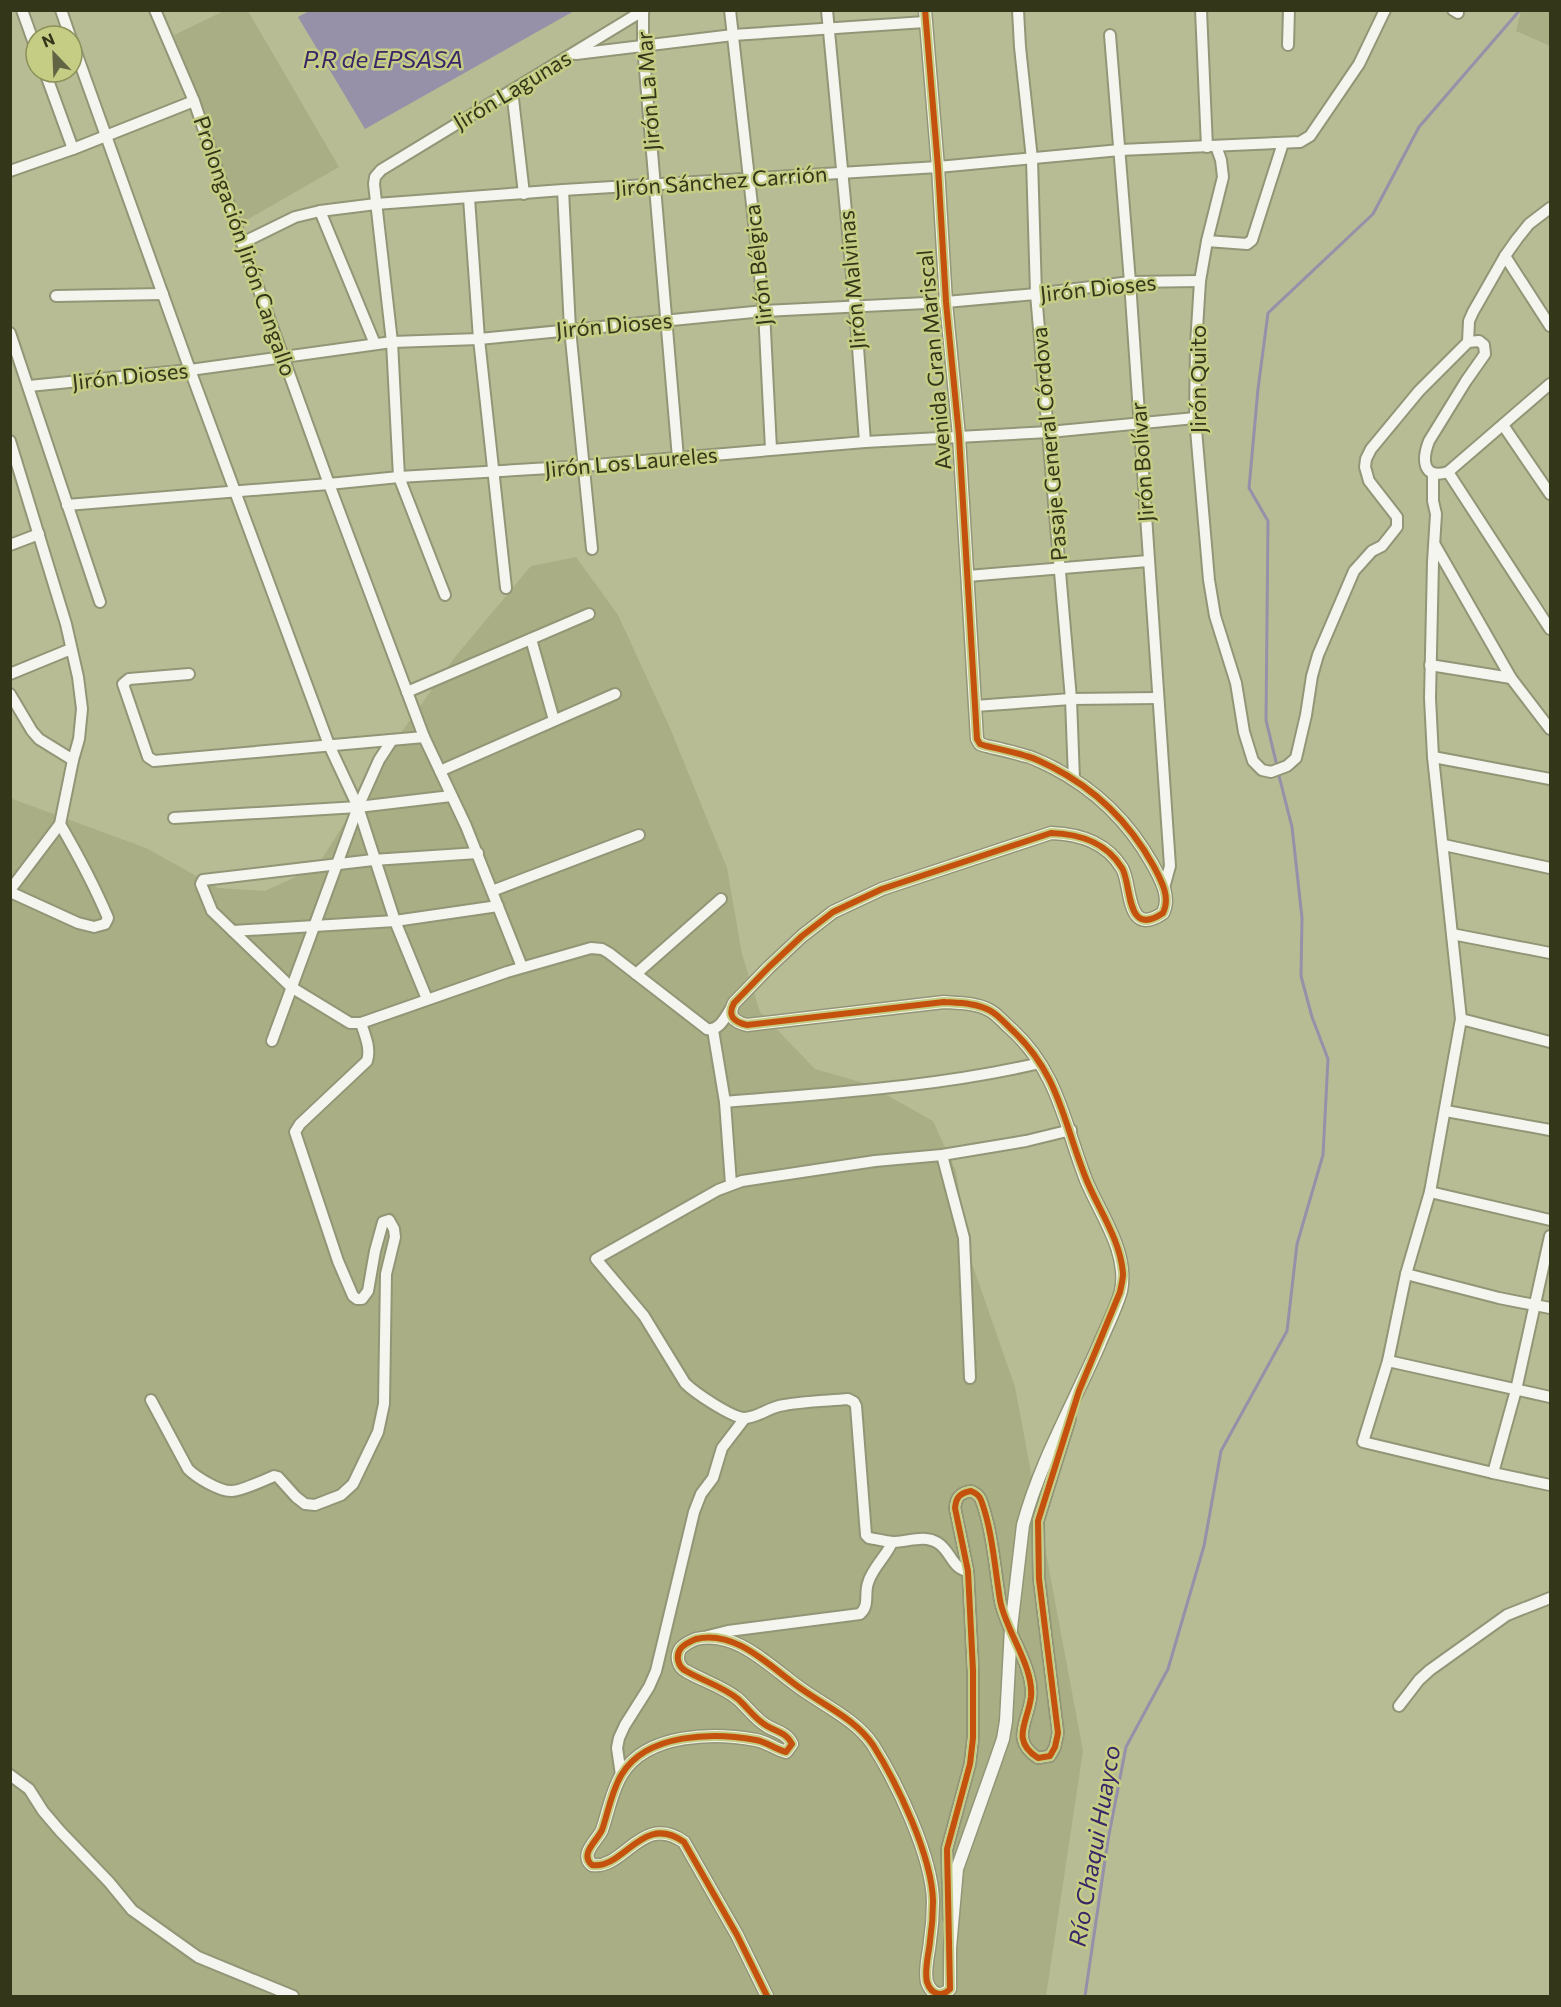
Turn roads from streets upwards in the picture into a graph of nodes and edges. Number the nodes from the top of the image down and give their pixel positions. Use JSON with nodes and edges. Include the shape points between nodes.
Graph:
{"nodes":[{"id":1,"x":155,"y":10,"type":"edge"},
{"id":2,"x":730,"y":10,"type":"edge"},
{"id":3,"x":827,"y":10,"type":"edge"},
{"id":4,"x":1018,"y":10,"type":"edge"},
{"id":5,"x":1201,"y":10,"type":"edge"},
{"id":6,"x":1289,"y":10,"type":"edge"},
{"id":7,"x":1385,"y":10,"type":"edge"},
{"id":8,"x":643,"y":11,"type":"edge"},
{"id":9,"x":925,"y":16,"type":"edge"},
{"id":10,"x":829,"y":30,"type":"junction"},
{"id":11,"x":732,"y":35,"type":"junction"},
{"id":12,"x":1110,"y":35,"type":"dead end"},
{"id":13,"x":1288,"y":45,"type":"dead end"},
{"id":14,"x":643,"y":46,"type":"junction"},
{"id":15,"x":570,"y":55,"type":"junction"},
{"id":16,"x":84,"y":75,"type":"edge"},
{"id":17,"x":49,"y":84,"type":"edge"},
{"id":18,"x":512,"y":90,"type":"junction"},
{"id":19,"x":194,"y":101,"type":"junction"},
{"id":20,"x":106,"y":136,"type":"junction"},
{"id":21,"x":1283,"y":143,"type":"junction"},
{"id":22,"x":1211,"y":146,"type":"junction"},
{"id":23,"x":73,"y":148,"type":"junction"},
{"id":24,"x":1120,"y":150,"type":"junction"},
{"id":25,"x":1032,"y":159,"type":"junction"},
{"id":26,"x":938,"y":167,"type":"junction"},
{"id":27,"x":10,"y":171,"type":"edge"},
{"id":28,"x":843,"y":173,"type":"junction"},
{"id":29,"x":749,"y":178,"type":"junction"},
{"id":30,"x":654,"y":185,"type":"junction"},
{"id":31,"x":563,"y":190,"type":"junction"},
{"id":32,"x":524,"y":194,"type":"junction"},
{"id":33,"x":468,"y":198,"type":"junction"},
{"id":34,"x":376,"y":204,"type":"junction"},
{"id":35,"x":1551,"y":208,"type":"edge"},
{"id":36,"x":320,"y":211,"type":"junction"},
{"id":37,"x":1207,"y":241,"type":"junction"},
{"id":38,"x":242,"y":243,"type":"junction"},
{"id":39,"x":1505,"y":256,"type":"junction"},
{"id":40,"x":1200,"y":281,"type":"junction"},
{"id":41,"x":1130,"y":282,"type":"junction"},
{"id":42,"x":163,"y":294,"type":"junction"},
{"id":43,"x":1036,"y":294,"type":"junction"},
{"id":44,"x":56,"y":297,"type":"dead end"},
{"id":45,"x":946,"y":302,"type":"junction"},
{"id":46,"x":855,"y":307,"type":"junction"},
{"id":47,"x":764,"y":311,"type":"junction"},
{"id":48,"x":667,"y":320,"type":"junction"},
{"id":49,"x":1551,"y":326,"type":"edge"},
{"id":50,"x":570,"y":329,"type":"junction"},
{"id":51,"x":10,"y":333,"type":"edge"},
{"id":52,"x":479,"y":339,"type":"junction"},
{"id":53,"x":392,"y":342,"type":"junction"},
{"id":54,"x":1468,"y":342,"type":"junction"},
{"id":55,"x":375,"y":344,"type":"junction"},
{"id":56,"x":283,"y":356,"type":"junction"},
{"id":57,"x":190,"y":370,"type":"junction"},
{"id":58,"x":1551,"y":384,"type":"edge"},
{"id":59,"x":28,"y":386,"type":"junction"},
{"id":60,"x":1195,"y":418,"type":"junction"},
{"id":61,"x":1139,"y":422,"type":"junction"},
{"id":62,"x":1503,"y":425,"type":"junction"},
{"id":63,"x":1049,"y":432,"type":"junction"},
{"id":64,"x":958,"y":436,"type":"junction"},
{"id":65,"x":10,"y":441,"type":"edge"},
{"id":66,"x":866,"y":442,"type":"junction"},
{"id":67,"x":771,"y":449,"type":"junction"},
{"id":68,"x":678,"y":458,"type":"junction"},
{"id":69,"x":584,"y":466,"type":"junction"},
{"id":70,"x":494,"y":472,"type":"junction"},
{"id":71,"x":1448,"y":472,"type":"junction"},
{"id":72,"x":1432,"y":474,"type":"junction"},
{"id":73,"x":399,"y":477,"type":"junction"},
{"id":74,"x":329,"y":484,"type":"junction"},
{"id":75,"x":236,"y":491,"type":"junction"},
{"id":76,"x":1551,"y":494,"type":"edge"},
{"id":77,"x":67,"y":505,"type":"junction"},
{"id":78,"x":39,"y":534,"type":"junction"},
{"id":79,"x":10,"y":544,"type":"edge"},
{"id":80,"x":1435,"y":544,"type":"junction"},
{"id":81,"x":592,"y":549,"type":"dead end"},
{"id":82,"x":1148,"y":561,"type":"junction"},
{"id":83,"x":1060,"y":568,"type":"junction"},
{"id":84,"x":968,"y":576,"type":"junction"},
{"id":85,"x":506,"y":588,"type":"dead end"},
{"id":86,"x":445,"y":596,"type":"dead end"},
{"id":87,"x":100,"y":602,"type":"dead end"},
{"id":88,"x":589,"y":614,"type":"dead end"},
{"id":89,"x":1551,"y":629,"type":"edge"},
{"id":90,"x":531,"y":639,"type":"junction"},
{"id":91,"x":71,"y":649,"type":"junction"},
{"id":92,"x":1430,"y":664,"type":"junction"},
{"id":93,"x":10,"y":674,"type":"edge"},
{"id":94,"x":189,"y":674,"type":"dead end"},
{"id":95,"x":1511,"y":678,"type":"junction"},
{"id":96,"x":407,"y":692,"type":"junction"},
{"id":97,"x":615,"y":693,"type":"dead end"},
{"id":98,"x":10,"y":694,"type":"edge"},
{"id":99,"x":1158,"y":698,"type":"junction"},
{"id":100,"x":1071,"y":699,"type":"junction"},
{"id":101,"x":975,"y":706,"type":"junction"},
{"id":102,"x":554,"y":720,"type":"junction"},
{"id":103,"x":1551,"y":729,"type":"edge"},
{"id":104,"x":424,"y":737,"type":"junction"},
{"id":105,"x":392,"y":740,"type":"junction"},
{"id":106,"x":329,"y":745,"type":"junction"},
{"id":107,"x":1433,"y":757,"type":"junction"},
{"id":108,"x":73,"y":760,"type":"junction"},
{"id":109,"x":440,"y":771,"type":"junction"},
{"id":110,"x":1074,"y":778,"type":"junction"},
{"id":111,"x":1551,"y":779,"type":"edge"},
{"id":112,"x":451,"y":796,"type":"junction"},
{"id":113,"x":358,"y":807,"type":"junction"},
{"id":114,"x":174,"y":818,"type":"dead end"},
{"id":115,"x":60,"y":824,"type":"junction"},
{"id":116,"x":639,"y":835,"type":"dead end"},
{"id":117,"x":1444,"y":845,"type":"junction"},
{"id":118,"x":478,"y":853,"type":"junction"},
{"id":119,"x":374,"y":860,"type":"junction"},
{"id":120,"x":338,"y":863,"type":"junction"},
{"id":121,"x":1551,"y":868,"type":"edge"},
{"id":122,"x":1164,"y":888,"type":"junction"},
{"id":123,"x":10,"y":891,"type":"edge"},
{"id":124,"x":492,"y":891,"type":"junction"},
{"id":125,"x":722,"y":899,"type":"dead end"},
{"id":126,"x":498,"y":906,"type":"junction"},
{"id":127,"x":395,"y":921,"type":"junction"},
{"id":128,"x":314,"y":926,"type":"junction"},
{"id":129,"x":233,"y":931,"type":"junction"},
{"id":130,"x":1452,"y":934,"type":"junction"},
{"id":131,"x":1551,"y":953,"type":"edge"},
{"id":132,"x":522,"y":967,"type":"junction"},
{"id":133,"x":636,"y":975,"type":"junction"},
{"id":134,"x":291,"y":987,"type":"junction"},
{"id":135,"x":427,"y":999,"type":"junction"},
{"id":136,"x":730,"y":1010,"type":"junction"},
{"id":137,"x":1461,"y":1019,"type":"junction"},
{"id":138,"x":361,"y":1023,"type":"junction"},
{"id":139,"x":713,"y":1030,"type":"junction"},
{"id":140,"x":272,"y":1041,"type":"dead end"},
{"id":141,"x":1551,"y":1042,"type":"edge"},
{"id":142,"x":1040,"y":1063,"type":"junction"},
{"id":143,"x":725,"y":1102,"type":"junction"},
{"id":144,"x":1446,"y":1111,"type":"junction"},
{"id":145,"x":1071,"y":1130,"type":"junction"},
{"id":146,"x":1551,"y":1130,"type":"edge"},
{"id":147,"x":942,"y":1155,"type":"junction"},
{"id":148,"x":731,"y":1184,"type":"junction"},
{"id":149,"x":1430,"y":1192,"type":"junction"},
{"id":150,"x":1551,"y":1220,"type":"edge"},
{"id":151,"x":1551,"y":1236,"type":"edge"},
{"id":152,"x":1406,"y":1274,"type":"junction"},
{"id":153,"x":1536,"y":1304,"type":"junction"},
{"id":154,"x":1551,"y":1308,"type":"edge"},
{"id":155,"x":1388,"y":1360,"type":"junction"},
{"id":156,"x":970,"y":1378,"type":"dead end"},
{"id":157,"x":1516,"y":1390,"type":"junction"},
{"id":158,"x":1080,"y":1391,"type":"junction"},
{"id":159,"x":1551,"y":1397,"type":"edge"},
{"id":160,"x":151,"y":1400,"type":"dead end"},
{"id":161,"x":745,"y":1418,"type":"junction"},
{"id":162,"x":1493,"y":1473,"type":"junction"},
{"id":163,"x":1551,"y":1485,"type":"edge"},
{"id":164,"x":892,"y":1542,"type":"junction"},
{"id":165,"x":968,"y":1571,"type":"junction"},
{"id":166,"x":1551,"y":1598,"type":"edge"},
{"id":167,"x":1011,"y":1628,"type":"junction"},
{"id":168,"x":708,"y":1636,"type":"junction"},
{"id":169,"x":1398,"y":1706,"type":"dead end"},
{"id":170,"x":10,"y":1774,"type":"edge"},
{"id":171,"x":621,"y":1775,"type":"junction"},
{"id":172,"x":950,"y":1948,"type":"junction"},
{"id":173,"x":950,"y":1993,"type":"edge"},
{"id":174,"x":293,"y":1996,"type":"edge"},
{"id":175,"x":766,"y":1996,"type":"edge"}],
"edges":[{"from":1,"to":19,"type":"street","name":"Prolongación Jirón Cangallo"},
{"from":2,"to":11,"type":"street","name":"Jirón Bélgica"},
{"from":3,"to":10,"type":"street","name":"Jirón Malvinas"},
{"from":4,"to":25,"type":"street","name":"Pasaje General Córdova"},
{"from":5,"to":22,"type":"street","name":"Jirón Quito"},
{"from":6,"to":13,"type":"street"},
{"from":7,"to":21,"type":"street","name":"Jirón Sánchez Carrión","via":[[1359,64],[1310,136],[1300,142]]},
{"from":8,"to":14,"type":"street","name":"Jirón La Mar"},
{"from":8,"to":15,"type":"street","name":"Jirón Lagunas"},
{"from":9,"to":10,"type":"street"},
{"from":9,"to":26,"type":"street","name":"Avenida Gran Mariscal"},
{"from":10,"to":11,"type":"street"},
{"from":10,"to":28,"type":"street","name":"Jirón Malvinas"},
{"from":11,"to":14,"type":"street"},
{"from":11,"to":29,"type":"street","name":"Jirón Bélgica"},
{"from":12,"to":24,"type":"street","name":"Jirón Bolívar"},
{"from":14,"to":15,"type":"street"},
{"from":14,"to":30,"type":"street","name":"Jirón La Mar"},
{"from":15,"to":18,"type":"street","name":"Jirón Lagunas"},
{"from":16,"to":20,"type":"street"},
{"from":17,"to":23,"type":"street"},
{"from":18,"to":32,"type":"street"},
{"from":18,"to":34,"type":"street","name":"Jirón Lagunas","via":[[381,170],[375,177]]},
{"from":19,"to":20,"type":"street"},
{"from":19,"to":38,"type":"street","name":"Prolongación Jirón Cangallo"},
{"from":20,"to":23,"type":"street"},
{"from":20,"to":42,"type":"street"},
{"from":21,"to":22,"type":"street","name":"Jirón Sánchez Carrión"},
{"from":21,"to":37,"type":"street","via":[[1252,240],[1247,244]]},
{"from":22,"to":24,"type":"street","name":"Jirón Sánchez Carrión"},
{"from":22,"to":37,"type":"street","name":"Jirón Quito","via":[[1221,160],[1223,177]]},
{"from":23,"to":27,"type":"street"},
{"from":24,"to":25,"type":"street","name":"Jirón Sánchez Carrión"},
{"from":24,"to":41,"type":"street","name":"Jirón Bolívar"},
{"from":25,"to":26,"type":"street","name":"Jirón Sánchez Carrión"},
{"from":25,"to":43,"type":"street","name":"Pasaje General Córdova"},
{"from":26,"to":28,"type":"street","name":"Jirón Sánchez Carrión"},
{"from":26,"to":45,"type":"street","name":"Avenida Gran Mariscal"},
{"from":28,"to":29,"type":"street","name":"Jirón Sánchez Carrión"},
{"from":28,"to":46,"type":"street","name":"Jirón Malvinas"},
{"from":29,"to":30,"type":"street","name":"Jirón Sánchez Carrión"},
{"from":29,"to":47,"type":"street","name":"Jirón Bélgica"},
{"from":30,"to":31,"type":"street","name":"Jirón Sánchez Carrión"},
{"from":30,"to":48,"type":"street","name":"Jirón La Mar"},
{"from":31,"to":32,"type":"street","name":"Jirón Sánchez Carrión"},
{"from":31,"to":50,"type":"street"},
{"from":32,"to":33,"type":"street","name":"Jirón Sánchez Carrión"},
{"from":33,"to":34,"type":"street","name":"Jirón Sánchez Carrión"},
{"from":33,"to":52,"type":"street"},
{"from":34,"to":36,"type":"street","name":"Jirón Sánchez Carrión"},
{"from":34,"to":53,"type":"street"},
{"from":35,"to":39,"type":"street","via":[[1529,224]]},
{"from":36,"to":38,"type":"street","name":"Jirón Sánchez Carrión","via":[[295,217]]},
{"from":36,"to":55,"type":"street"},
{"from":37,"to":40,"type":"street","name":"Jirón Quito"},
{"from":38,"to":56,"type":"street","name":"Prolongación Jirón Cangallo"},
{"from":39,"to":49,"type":"street"},
{"from":39,"to":54,"type":"street","via":[[1469,321]]},
{"from":40,"to":41,"type":"street","name":"Jirón Dioses"},
{"from":40,"to":60,"type":"street","name":"Jirón Quito"},
{"from":41,"to":43,"type":"street","name":"Jirón Dioses"},
{"from":41,"to":61,"type":"street","name":"Jirón Bolívar"},
{"from":42,"to":44,"type":"street"},
{"from":42,"to":57,"type":"street"},
{"from":43,"to":45,"type":"street","name":"Jirón Dioses"},
{"from":43,"to":63,"type":"street","name":"Pasaje General Córdova"},
{"from":45,"to":46,"type":"street","name":"Jirón Dioses"},
{"from":45,"to":64,"type":"street","name":"Avenida Gran Mariscal"},
{"from":46,"to":47,"type":"street","name":"Jirón Dioses"},
{"from":46,"to":66,"type":"street","name":"Jirón Malvinas"},
{"from":47,"to":48,"type":"street","name":"Jirón Dioses"},
{"from":47,"to":67,"type":"street","name":"Jirón Bélgica"},
{"from":48,"to":50,"type":"street","name":"Jirón Dioses"},
{"from":48,"to":68,"type":"street","name":"Jirón La Mar"},
{"from":50,"to":52,"type":"street","name":"Jirón Dioses"},
{"from":50,"to":69,"type":"street"},
{"from":51,"to":59,"type":"street"},
{"from":52,"to":53,"type":"street","name":"Jirón Dioses"},
{"from":52,"to":70,"type":"street"},
{"from":53,"to":55,"type":"street","name":"Jirón Dioses"},
{"from":53,"to":73,"type":"street"},
{"from":54,"to":60,"type":"street","name":"Jirón Quito","via":[[1419,392],[1366,459],[1369,481],[1396,517],[1397,527],[1354,571],[1318,655],[1296,758],[1271,772],[1253,761],[1236,683],[1215,616]]},
{"from":54,"to":72,"type":"street","via":[[1479,341],[1485,354],[1429,441],[1424,462]]},
{"from":55,"to":56,"type":"street","name":"Jirón Dioses"},
{"from":56,"to":57,"type":"street","name":"Jirón Dioses"},
{"from":56,"to":74,"type":"street","name":"Prolongación Jirón Cangallo"},
{"from":57,"to":59,"type":"street","name":"Jirón Dioses"},
{"from":57,"to":75,"type":"street"},
{"from":58,"to":62,"type":"street"},
{"from":59,"to":77,"type":"street"},
{"from":60,"to":61,"type":"street","name":"Jirón Los Laureles"},
{"from":61,"to":63,"type":"street","name":"Jirón Los Laureles"},
{"from":61,"to":82,"type":"street","name":"Jirón Bolívar"},
{"from":62,"to":71,"type":"street"},
{"from":62,"to":76,"type":"street"},
{"from":63,"to":64,"type":"street","name":"Jirón Los Laureles"},
{"from":63,"to":83,"type":"street","name":"Pasaje General Córdova"},
{"from":64,"to":66,"type":"street","name":"Jirón Los Laureles"},
{"from":64,"to":84,"type":"street","name":"Avenida Gran Mariscal"},
{"from":65,"to":78,"type":"street"},
{"from":66,"to":67,"type":"street","name":"Jirón Los Laureles"},
{"from":67,"to":68,"type":"street","name":"Jirón Los Laureles"},
{"from":68,"to":69,"type":"street","name":"Jirón Los Laureles"},
{"from":69,"to":70,"type":"street","name":"Jirón Los Laureles"},
{"from":69,"to":81,"type":"street"},
{"from":70,"to":73,"type":"street","name":"Jirón Los Laureles"},
{"from":70,"to":85,"type":"street"},
{"from":71,"to":72,"type":"street"},
{"from":71,"to":89,"type":"street"},
{"from":72,"to":80,"type":"street"},
{"from":73,"to":74,"type":"street","name":"Jirón Los Laureles"},
{"from":73,"to":86,"type":"street"},
{"from":74,"to":75,"type":"street","name":"Jirón Los Laureles"},
{"from":74,"to":96,"type":"street","name":"Prolongación Jirón Cangallo"},
{"from":75,"to":77,"type":"street","name":"Jirón Los Laureles"},
{"from":75,"to":106,"type":"street"},
{"from":77,"to":87,"type":"street"},
{"from":78,"to":79,"type":"street"},
{"from":78,"to":91,"type":"street"},
{"from":80,"to":92,"type":"street"},
{"from":80,"to":95,"type":"street"},
{"from":82,"to":83,"type":"street"},
{"from":82,"to":99,"type":"street","name":"Jirón Bolívar"},
{"from":83,"to":84,"type":"street"},
{"from":83,"to":100,"type":"street","name":"Pasaje General Córdova"},
{"from":84,"to":101,"type":"street","name":"Avenida Gran Mariscal"},
{"from":88,"to":90,"type":"street"},
{"from":90,"to":96,"type":"street"},
{"from":90,"to":102,"type":"street"},
{"from":91,"to":93,"type":"street"},
{"from":91,"to":108,"type":"street","via":[[82,709]]},
{"from":92,"to":95,"type":"street"},
{"from":92,"to":107,"type":"street"},
{"from":94,"to":106,"type":"street","via":[[124,681],[150,760]]},
{"from":95,"to":103,"type":"street"},
{"from":96,"to":104,"type":"street","name":"Prolongación Jirón Cangallo"},
{"from":97,"to":102,"type":"street"},
{"from":98,"to":108,"type":"street","via":[[39,739]]},
{"from":99,"to":100,"type":"street"},
{"from":99,"to":122,"type":"street","name":"Jirón Bolívar","via":[[1170,866]]},
{"from":100,"to":101,"type":"street"},
{"from":100,"to":110,"type":"street","name":"Pasaje General Córdova"},
{"from":101,"to":110,"type":"street","name":"Avenida Gran Mariscal","via":[[980,744],[1028,756]]},
{"from":102,"to":109,"type":"street"},
{"from":104,"to":105,"type":"street"},
{"from":104,"to":109,"type":"street","name":"Prolongación Jirón Cangallo"},
{"from":105,"to":106,"type":"street"},
{"from":105,"to":113,"type":"street"},
{"from":106,"to":113,"type":"street"},
{"from":107,"to":111,"type":"street"},
{"from":107,"to":117,"type":"street"},
{"from":108,"to":115,"type":"street"},
{"from":109,"to":112,"type":"street","name":"Prolongación Jirón Cangallo"},
{"from":110,"to":122,"type":"street","via":[[1107,805],[1134,835]]},
{"from":112,"to":113,"type":"street"},
{"from":112,"to":118,"type":"street","name":"Prolongación Jirón Cangallo"},
{"from":113,"to":114,"type":"street"},
{"from":113,"to":119,"type":"street"},
{"from":113,"to":120,"type":"street"},
{"from":115,"to":123,"type":"street"},
{"from":115,"to":123,"type":"street","via":[[105,911],[105,924],[94,927],[78,922]]},
{"from":116,"to":124,"type":"street"},
{"from":117,"to":121,"type":"street"},
{"from":117,"to":130,"type":"street"},
{"from":118,"to":119,"type":"street"},
{"from":118,"to":124,"type":"street","name":"Prolongación Jirón Cangallo"},
{"from":119,"to":120,"type":"street"},
{"from":119,"to":127,"type":"street"},
{"from":120,"to":128,"type":"street"},
{"from":120,"to":129,"type":"street","via":[[203,880],[201,884],[212,911]]},
{"from":122,"to":136,"type":"street","via":[[1163,913],[1147,920],[1139,917],[1128,900],[1123,870],[1109,851],[1087,838],[1051,833],[882,889],[833,912],[769,967]]},
{"from":124,"to":126,"type":"street","name":"Prolongación Jirón Cangallo"},
{"from":125,"to":133,"type":"street"},
{"from":126,"to":127,"type":"street"},
{"from":126,"to":132,"type":"street","name":"Prolongación Jirón Cangallo"},
{"from":127,"to":128,"type":"street"},
{"from":127,"to":135,"type":"street"},
{"from":128,"to":129,"type":"street"},
{"from":128,"to":134,"type":"street"},
{"from":129,"to":134,"type":"street"},
{"from":130,"to":131,"type":"street"},
{"from":130,"to":137,"type":"street"},
{"from":132,"to":133,"type":"street","via":[[591,948],[602,949]]},
{"from":132,"to":135,"type":"street"},
{"from":133,"to":139,"type":"street","via":[[701,1026]]},
{"from":134,"to":138,"type":"street","via":[[350,1023]]},
{"from":134,"to":140,"type":"street"},
{"from":135,"to":138,"type":"street"},
{"from":136,"to":139,"type":"street"},
{"from":136,"to":142,"type":"street","via":[[737,1023],[747,1025],[944,1002],[970,1005],[990,1010],[1021,1038]]},
{"from":137,"to":141,"type":"street"},
{"from":137,"to":144,"type":"street"},
{"from":138,"to":160,"type":"street","via":[[368,1046],[367,1061],[295,1132],[338,1261],[357,1299],[368,1291],[383,1222],[389,1220],[394,1229],[386,1274],[381,1420],[353,1484],[341,1495],[315,1505],[305,1504],[274,1476],[232,1491],[216,1487],[188,1469]]},
{"from":139,"to":143,"type":"street"},
{"from":142,"to":143,"type":"street","via":[[875,1090]]},
{"from":142,"to":145,"type":"street"},
{"from":143,"to":148,"type":"street"},
{"from":144,"to":146,"type":"street"},
{"from":144,"to":149,"type":"street"},
{"from":145,"to":147,"type":"street"},
{"from":145,"to":158,"type":"street","via":[[1123,1274],[1120,1292]]},
{"from":147,"to":148,"type":"street","via":[[875,1161]]},
{"from":147,"to":156,"type":"street","via":[[964,1238]]},
{"from":148,"to":161,"type":"street","via":[[596,1259],[644,1316],[685,1383]]},
{"from":149,"to":150,"type":"street"},
{"from":149,"to":152,"type":"street"},
{"from":151,"to":153,"type":"street"},
{"from":152,"to":153,"type":"street"},
{"from":152,"to":155,"type":"street"},
{"from":153,"to":154,"type":"street"},
{"from":153,"to":157,"type":"street"},
{"from":155,"to":157,"type":"street"},
{"from":155,"to":162,"type":"street","via":[[1363,1442]]},
{"from":157,"to":159,"type":"street"},
{"from":157,"to":162,"type":"street"},
{"from":158,"to":167,"type":"street","via":[[1054,1439],[1027,1509]]},
{"from":158,"to":167,"type":"street","via":[[1038,1521],[1039,1579],[1058,1733],[1050,1756],[1038,1758],[1022,1740],[1031,1695]]},
{"from":161,"to":164,"type":"street","via":[[787,1405],[854,1401],[866,1535]]},
{"from":161,"to":171,"type":"street","via":[[722,1448],[713,1478],[694,1512],[656,1671],[619,1738]]},
{"from":162,"to":163,"type":"street"},
{"from":164,"to":165,"type":"street","via":[[932,1540],[946,1550],[957,1567]]},
{"from":164,"to":168,"type":"street","via":[[872,1573],[867,1606],[860,1614]]},
{"from":165,"to":167,"type":"street","via":[[955,1508],[960,1494],[971,1491],[980,1498],[1001,1605]]},
{"from":165,"to":172,"type":"street","via":[[973,1738],[970,1764],[947,1849]]},
{"from":166,"to":169,"type":"street","via":[[1507,1615],[1419,1680]]},
{"from":167,"to":172,"type":"street","via":[[1003,1739],[957,1869]]},
{"from":168,"to":171,"type":"street","via":[[681,1648],[678,1656],[682,1669],[720,1687],[768,1727],[786,1735],[792,1744],[789,1750],[778,1750],[758,1740],[706,1735],[647,1750]]},
{"from":168,"to":173,"type":"street","via":[[753,1653],[852,1722],[873,1745],[910,1818],[928,1867],[933,1900],[927,1982],[937,1994]]},
{"from":170,"to":174,"type":"street","via":[[28,1789],[60,1831],[132,1910],[198,1957]]},
{"from":171,"to":175,"type":"street","via":[[601,1833],[588,1851],[589,1862],[596,1866],[609,1863],[631,1845],[658,1834],[676,1836],[684,1842],[737,1935]]},
{"from":172,"to":173,"type":"street"}]}
